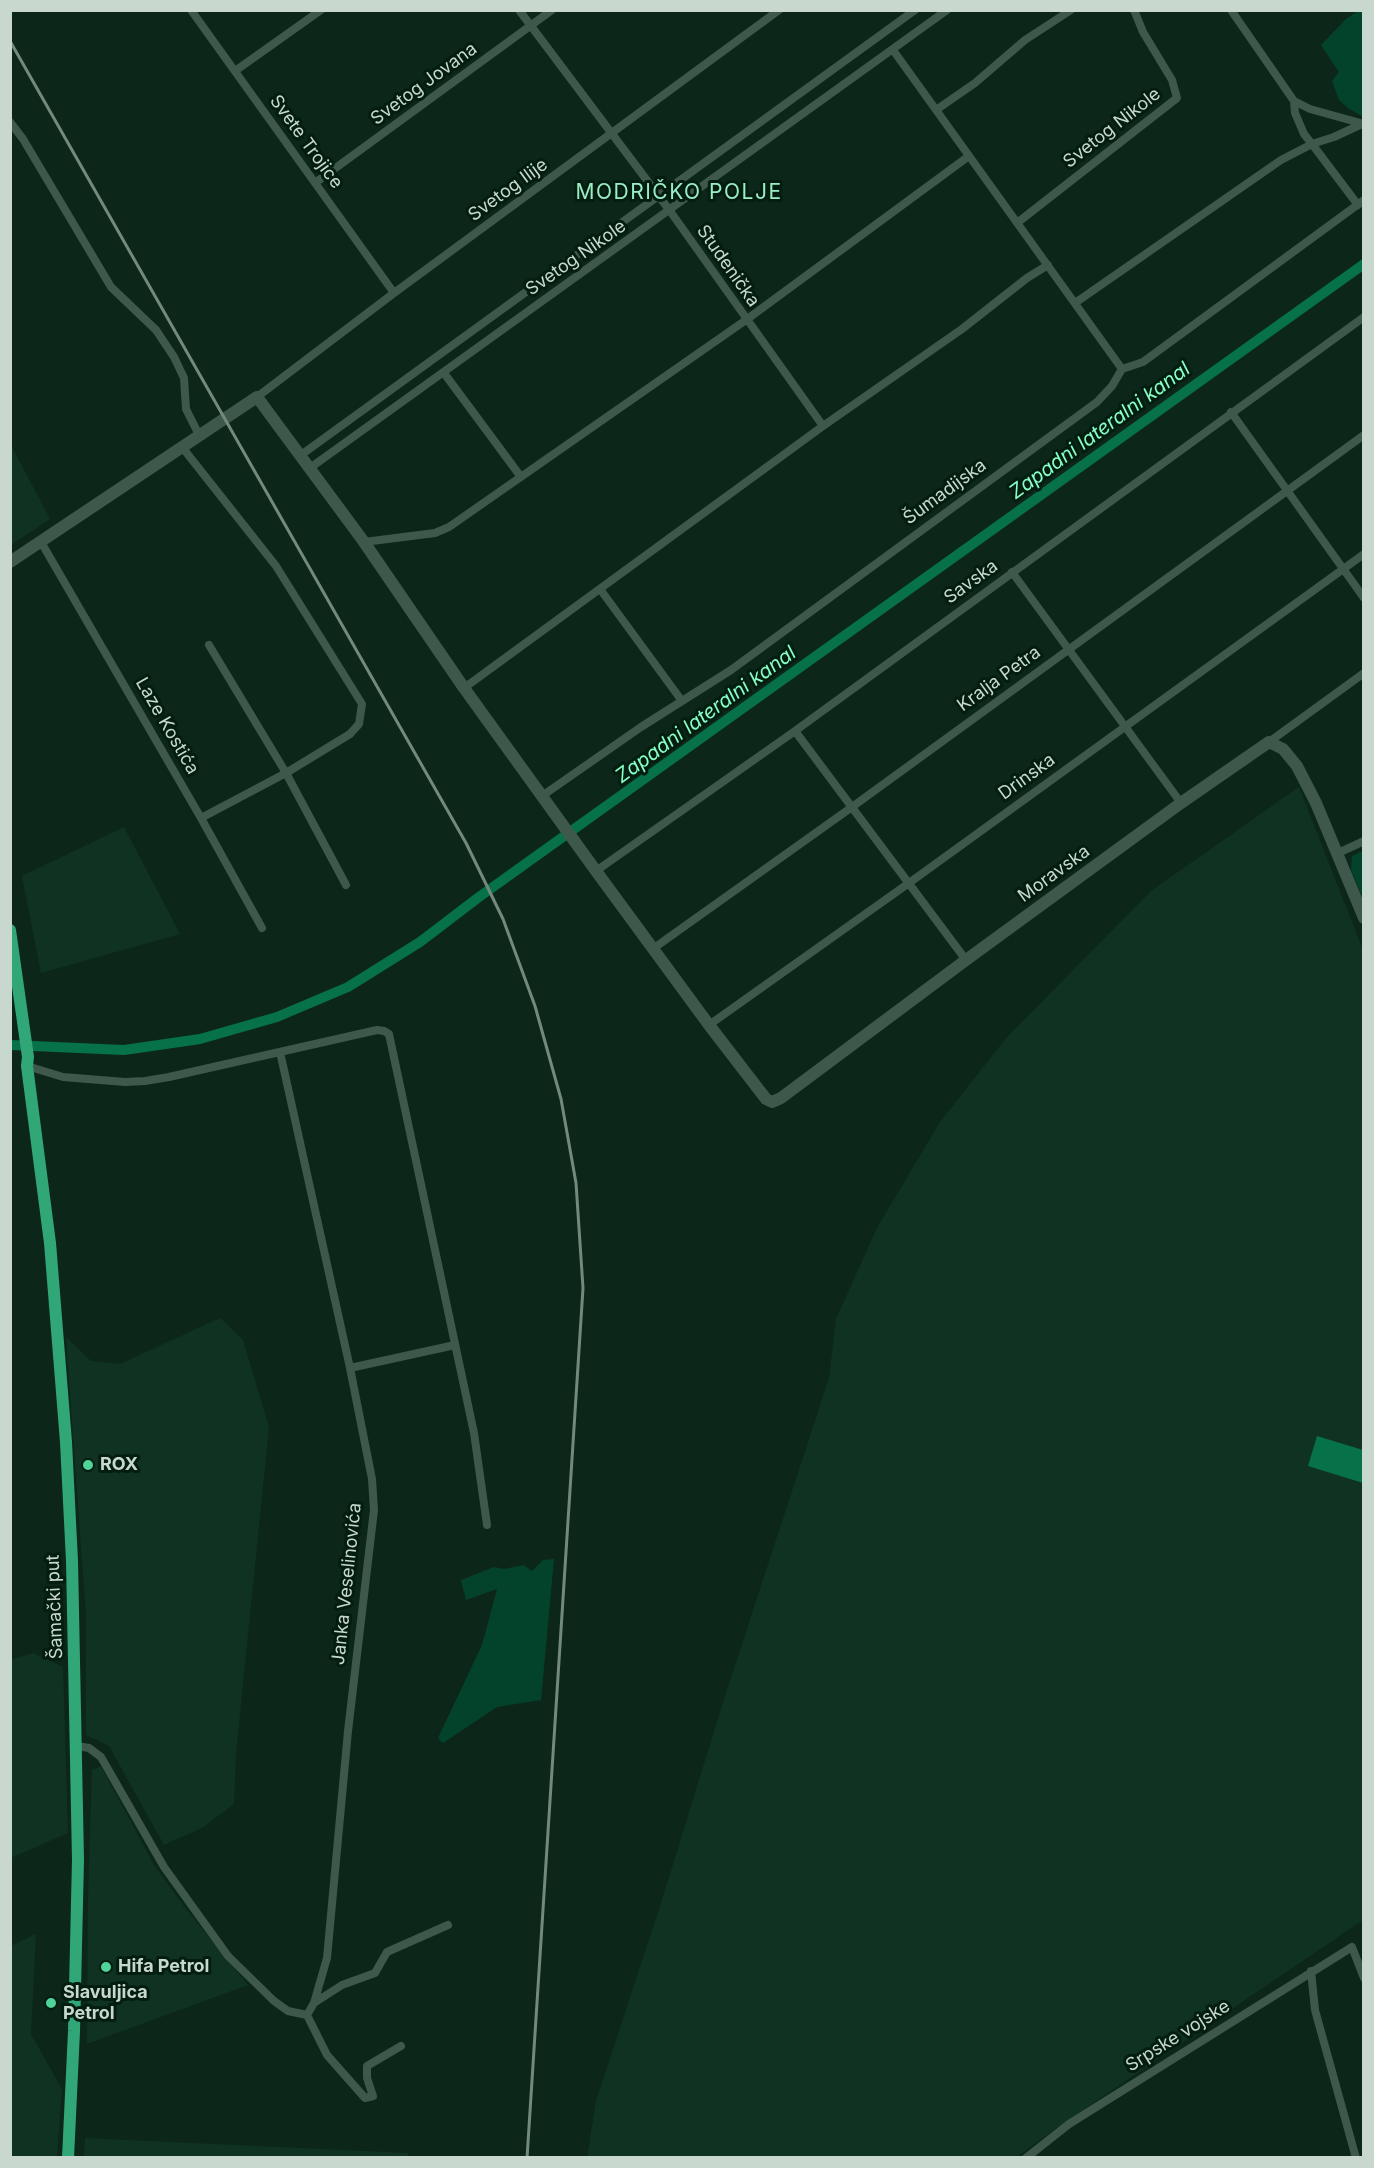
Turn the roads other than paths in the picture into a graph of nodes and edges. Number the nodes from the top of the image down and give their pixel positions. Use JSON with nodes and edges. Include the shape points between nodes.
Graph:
{"nodes":[{"id":1,"x":191,"y":10,"type":"edge"},
{"id":2,"x":321,"y":10,"type":"edge"},
{"id":3,"x":519,"y":10,"type":"edge"},
{"id":4,"x":552,"y":10,"type":"edge"},
{"id":5,"x":779,"y":10,"type":"edge"},
{"id":6,"x":915,"y":10,"type":"edge"},
{"id":7,"x":947,"y":10,"type":"edge"},
{"id":8,"x":1071,"y":10,"type":"edge"},
{"id":9,"x":1134,"y":10,"type":"edge"},
{"id":10,"x":1231,"y":10,"type":"edge"},
{"id":11,"x":531,"y":26,"type":"junction"},
{"id":12,"x":893,"y":50,"type":"junction"},
{"id":13,"x":235,"y":71,"type":"junction"},
{"id":14,"x":1294,"y":101,"type":"junction"},
{"id":15,"x":936,"y":110,"type":"junction"},
{"id":16,"x":10,"y":123,"type":"edge"},
{"id":17,"x":1363,"y":124,"type":"edge"},
{"id":18,"x":612,"y":132,"type":"junction"},
{"id":19,"x":1312,"y":144,"type":"junction"},
{"id":20,"x":969,"y":156,"type":"junction"},
{"id":21,"x":315,"y":183,"type":"junction"},
{"id":22,"x":659,"y":196,"type":"junction"},
{"id":23,"x":1360,"y":203,"type":"edge"},
{"id":24,"x":670,"y":211,"type":"junction"},
{"id":25,"x":1017,"y":223,"type":"junction"},
{"id":26,"x":1048,"y":265,"type":"junction"},
{"id":27,"x":394,"y":293,"type":"junction"},
{"id":28,"x":1075,"y":303,"type":"junction"},
{"id":29,"x":1364,"y":317,"type":"edge"},
{"id":30,"x":746,"y":320,"type":"junction"},
{"id":31,"x":1122,"y":369,"type":"junction"},
{"id":32,"x":444,"y":373,"type":"junction"},
{"id":33,"x":257,"y":397,"type":"junction"},
{"id":34,"x":1231,"y":412,"type":"junction"},
{"id":35,"x":823,"y":426,"type":"junction"},
{"id":36,"x":199,"y":435,"type":"junction"},
{"id":37,"x":1364,"y":435,"type":"edge"},
{"id":38,"x":182,"y":447,"type":"junction"},
{"id":39,"x":301,"y":455,"type":"junction"},
{"id":40,"x":310,"y":468,"type":"junction"},
{"id":41,"x":521,"y":477,"type":"junction"},
{"id":42,"x":1287,"y":490,"type":"junction"},
{"id":43,"x":41,"y":542,"type":"junction"},
{"id":44,"x":364,"y":542,"type":"junction"},
{"id":45,"x":1364,"y":554,"type":"edge"},
{"id":46,"x":10,"y":562,"type":"edge"},
{"id":47,"x":1343,"y":569,"type":"junction"},
{"id":48,"x":1012,"y":572,"type":"junction"},
{"id":49,"x":600,"y":589,"type":"junction"},
{"id":50,"x":1364,"y":598,"type":"edge"},
{"id":51,"x":209,"y":645,"type":"dead end"},
{"id":52,"x":1068,"y":649,"type":"junction"},
{"id":53,"x":1364,"y":673,"type":"edge"},
{"id":54,"x":464,"y":688,"type":"junction"},
{"id":55,"x":681,"y":701,"type":"junction"},
{"id":56,"x":1125,"y":725,"type":"junction"},
{"id":57,"x":795,"y":730,"type":"junction"},
{"id":58,"x":1269,"y":742,"type":"junction"},
{"id":59,"x":286,"y":773,"type":"junction"},
{"id":60,"x":542,"y":796,"type":"junction"},
{"id":61,"x":1181,"y":803,"type":"junction"},
{"id":62,"x":852,"y":807,"type":"junction"},
{"id":63,"x":201,"y":818,"type":"junction"},
{"id":64,"x":1364,"y":841,"type":"edge"},
{"id":65,"x":1336,"y":854,"type":"junction"},
{"id":66,"x":596,"y":871,"type":"junction"},
{"id":67,"x":909,"y":884,"type":"junction"},
{"id":68,"x":346,"y":885,"type":"dead end"},
{"id":69,"x":1364,"y":918,"type":"edge"},
{"id":70,"x":262,"y":928,"type":"dead end"},
{"id":71,"x":10,"y":930,"type":"edge"},
{"id":72,"x":654,"y":948,"type":"junction"},
{"id":73,"x":966,"y":960,"type":"junction"},
{"id":74,"x":709,"y":1025,"type":"junction"},
{"id":75,"x":280,"y":1052,"type":"junction"},
{"id":76,"x":28,"y":1062,"type":"junction"},
{"id":77,"x":455,"y":1346,"type":"junction"},
{"id":78,"x":351,"y":1368,"type":"junction"},
{"id":79,"x":487,"y":1525,"type":"dead end"},
{"id":80,"x":77,"y":1746,"type":"junction"},
{"id":81,"x":448,"y":1925,"type":"dead end"},
{"id":82,"x":1311,"y":1971,"type":"junction"},
{"id":83,"x":1364,"y":1978,"type":"edge"},
{"id":84,"x":314,"y":2003,"type":"junction"},
{"id":85,"x":307,"y":2015,"type":"junction"},
{"id":86,"x":401,"y":2046,"type":"dead end"},
{"id":87,"x":68,"y":2157,"type":"edge"},
{"id":88,"x":1026,"y":2157,"type":"edge"},
{"id":89,"x":1356,"y":2157,"type":"edge"}],
"edges":[{"from":1,"to":13,"type":"street","name":"Svete Trojice"},
{"from":2,"to":13,"type":"street"},
{"from":3,"to":11,"type":"street","name":"Studenička"},
{"from":4,"to":11,"type":"street","name":"Svetog Jovana"},
{"from":5,"to":18,"type":"street","name":"Svetog Ilije"},
{"from":6,"to":22,"type":"street"},
{"from":7,"to":12,"type":"street","name":"Svetog Nikole"},
{"from":8,"to":15,"type":"street","via":[[1025,40]]},
{"from":9,"to":25,"type":"street","name":"Svetog Nikole","via":[[1172,80],[1177,98]]},
{"from":10,"to":14,"type":"street"},
{"from":11,"to":18,"type":"street","name":"Studenička"},
{"from":11,"to":21,"type":"street","name":"Svetog Jovana"},
{"from":12,"to":15,"type":"street"},
{"from":12,"to":24,"type":"street","name":"Svetog Nikole"},
{"from":13,"to":21,"type":"street","name":"Svete Trojice"},
{"from":14,"to":17,"type":"street"},
{"from":14,"to":19,"type":"street","via":[[1295,113]]},
{"from":15,"to":20,"type":"street"},
{"from":16,"to":36,"type":"street","via":[[111,287],[156,330],[174,357],[184,378],[186,409]]},
{"from":17,"to":19,"type":"street"},
{"from":18,"to":22,"type":"street","name":"Studenička"},
{"from":18,"to":27,"type":"street","name":"Svetog Ilije"},
{"from":19,"to":23,"type":"street"},
{"from":19,"to":28,"type":"street","via":[[1281,160]]},
{"from":20,"to":25,"type":"street"},
{"from":20,"to":30,"type":"street"},
{"from":21,"to":27,"type":"street","name":"Svete Trojice"},
{"from":22,"to":24,"type":"street","name":"Studenička"},
{"from":22,"to":39,"type":"street"},
{"from":23,"to":31,"type":"street","via":[[1143,362]]},
{"from":24,"to":30,"type":"street","name":"Studenička"},
{"from":24,"to":32,"type":"street","name":"Svetog Nikole"},
{"from":25,"to":26,"type":"street"},
{"from":26,"to":28,"type":"street"},
{"from":26,"to":35,"type":"street"},
{"from":27,"to":33,"type":"street","name":"Svetog Ilije"},
{"from":28,"to":31,"type":"street"},
{"from":29,"to":34,"type":"street","name":"Savska"},
{"from":30,"to":35,"type":"street","name":"Studenička"},
{"from":30,"to":41,"type":"street"},
{"from":31,"to":55,"type":"street","name":"Šumadijska","via":[[1097,402],[731,670]]},
{"from":32,"to":40,"type":"street","name":"Svetog Nikole"},
{"from":32,"to":41,"type":"street"},
{"from":33,"to":36,"type":"street"},
{"from":33,"to":39,"type":"street"},
{"from":34,"to":42,"type":"street"},
{"from":34,"to":48,"type":"street","name":"Savska"},
{"from":35,"to":49,"type":"street"},
{"from":36,"to":38,"type":"street"},
{"from":37,"to":42,"type":"street","name":"Kralja Petra"},
{"from":38,"to":43,"type":"street"},
{"from":38,"to":59,"type":"street","via":[[276,566],[362,704],[359,724],[350,734]]},
{"from":39,"to":40,"type":"street"},
{"from":40,"to":44,"type":"street"},
{"from":41,"to":44,"type":"street","via":[[435,533]]},
{"from":42,"to":47,"type":"street"},
{"from":42,"to":52,"type":"street","name":"Kralja Petra"},
{"from":43,"to":46,"type":"street"},
{"from":43,"to":63,"type":"street","name":"Laze Kostića"},
{"from":44,"to":54,"type":"street"},
{"from":45,"to":47,"type":"street","name":"Drinska"},
{"from":47,"to":50,"type":"street"},
{"from":47,"to":56,"type":"street","name":"Drinska"},
{"from":48,"to":52,"type":"street"},
{"from":48,"to":57,"type":"street","name":"Savska"},
{"from":49,"to":54,"type":"street"},
{"from":49,"to":55,"type":"street"},
{"from":51,"to":59,"type":"street"},
{"from":52,"to":56,"type":"street"},
{"from":52,"to":62,"type":"street","name":"Kralja Petra"},
{"from":53,"to":58,"type":"street","name":"Moravska"},
{"from":54,"to":60,"type":"street"},
{"from":55,"to":60,"type":"street","name":"Šumadijska"},
{"from":56,"to":61,"type":"street"},
{"from":56,"to":67,"type":"street","name":"Drinska"},
{"from":57,"to":62,"type":"street"},
{"from":57,"to":66,"type":"street","name":"Savska"},
{"from":58,"to":61,"type":"street","name":"Moravska"},
{"from":58,"to":65,"type":"street","via":[[1282,749],[1297,766]]},
{"from":59,"to":63,"type":"street"},
{"from":59,"to":68,"type":"street"},
{"from":60,"to":66,"type":"street"},
{"from":61,"to":73,"type":"street","name":"Moravska"},
{"from":62,"to":67,"type":"street"},
{"from":62,"to":72,"type":"street","name":"Kralja Petra"},
{"from":63,"to":70,"type":"street","name":"Laze Kostića"},
{"from":64,"to":65,"type":"street"},
{"from":65,"to":69,"type":"street"},
{"from":66,"to":72,"type":"street"},
{"from":67,"to":73,"type":"street"},
{"from":67,"to":74,"type":"street","name":"Drinska"},
{"from":71,"to":76,"type":"main road","name":"Šamački put"},
{"from":72,"to":74,"type":"street"},
{"from":73,"to":74,"type":"street","name":"Moravska","via":[[772,1102]]},
{"from":75,"to":76,"type":"street","via":[[169,1077],[125,1082],[63,1077]]},
{"from":75,"to":77,"type":"street","via":[[377,1030],[389,1034]]},
{"from":75,"to":78,"type":"street","name":"Janka Veselinovića"},
{"from":76,"to":80,"type":"main road","name":"Šamački put","via":[[50,1243],[66,1442]]},
{"from":77,"to":78,"type":"street"},
{"from":77,"to":79,"type":"street","via":[[474,1433]]},
{"from":78,"to":84,"type":"street","name":"Janka Veselinovića","via":[[374,1510],[327,1958]]},
{"from":80,"to":85,"type":"street","via":[[89,1748],[101,1757],[164,1867],[228,1956],[274,2001],[288,2011]]},
{"from":80,"to":87,"type":"main road","name":"Šamački put","via":[[78,1860]]},
{"from":81,"to":84,"type":"street","via":[[387,1952],[375,1973],[342,1985]]},
{"from":82,"to":83,"type":"street","name":"Srpske vojske","via":[[1352,1947]]},
{"from":82,"to":88,"type":"street","name":"Srpske vojske","via":[[1069,2124]]},
{"from":82,"to":89,"type":"street","via":[[1315,2010]]},
{"from":84,"to":85,"type":"street","name":"Janka Veselinovića"},
{"from":85,"to":86,"type":"street","via":[[327,2055],[365,2098],[373,2096],[367,2066]]}]}
